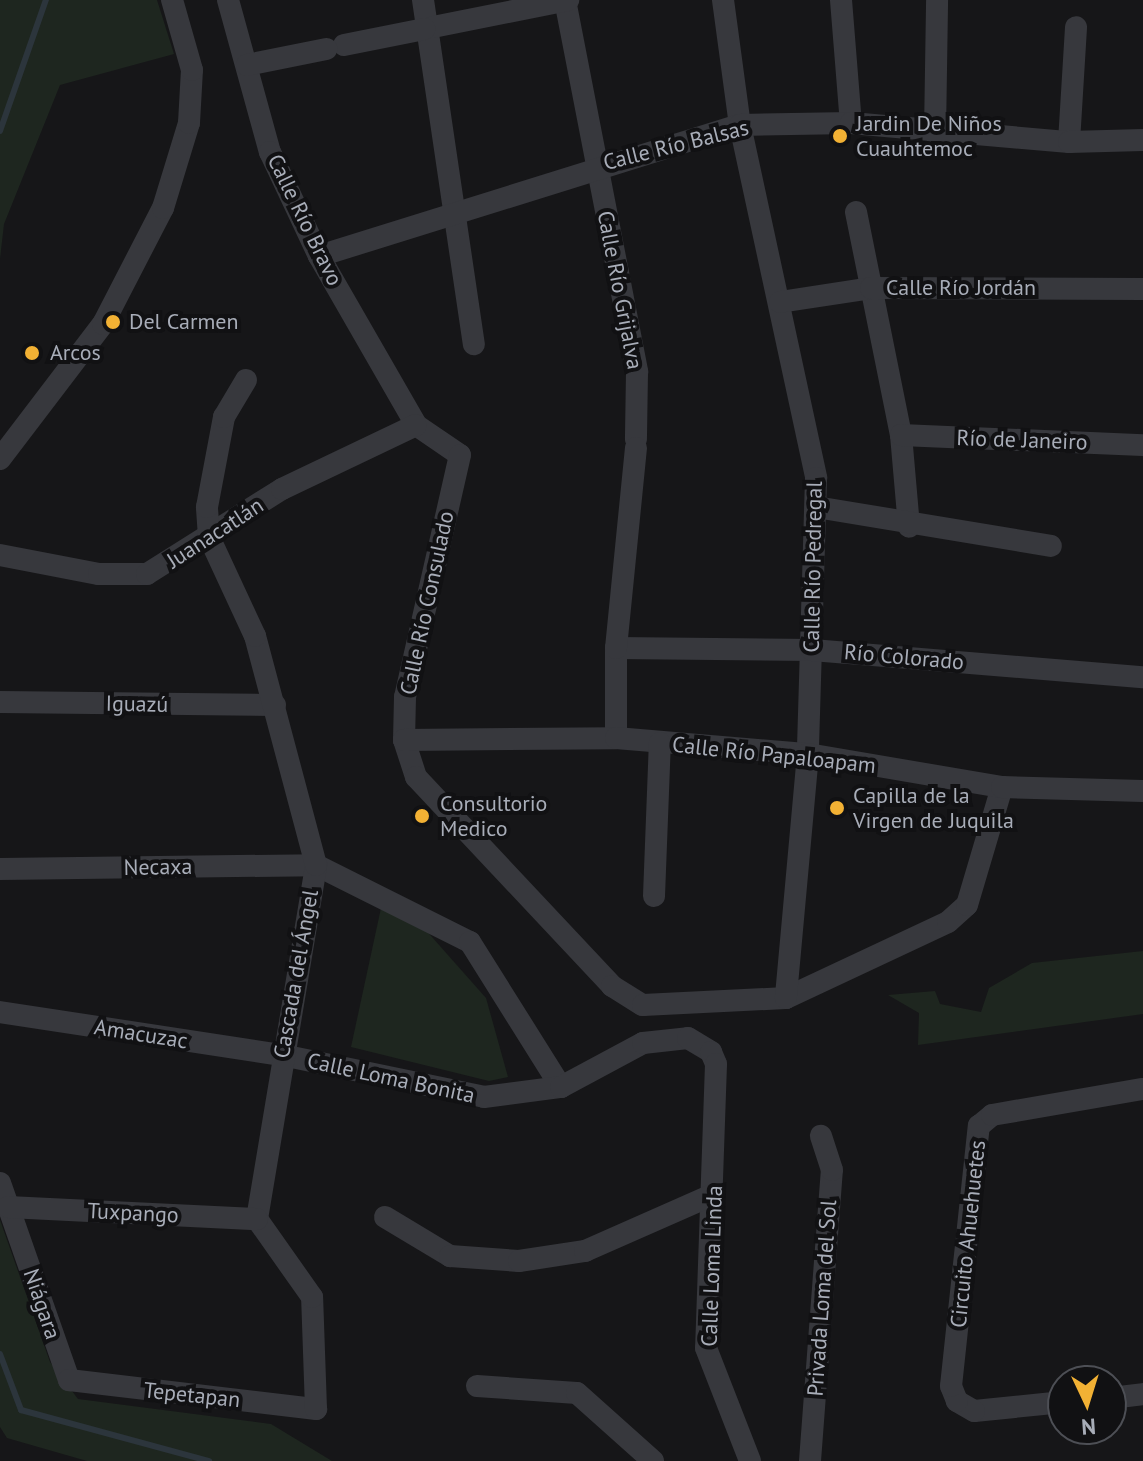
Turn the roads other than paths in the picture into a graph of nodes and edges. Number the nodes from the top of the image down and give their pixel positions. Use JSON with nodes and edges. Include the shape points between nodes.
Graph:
{"nodes":[{"id":1,"x":172,"y":0,"type":"edge"},
{"id":2,"x":228,"y":0,"type":"edge"},
{"id":3,"x":423,"y":0,"type":"edge"},
{"id":4,"x":566,"y":0,"type":"edge"},
{"id":5,"x":723,"y":0,"type":"edge"},
{"id":6,"x":841,"y":0,"type":"edge"},
{"id":7,"x":937,"y":0,"type":"edge"},
{"id":8,"x":1076,"y":27,"type":"dead end"},
{"id":9,"x":428,"y":28,"type":"junction"},
{"id":10,"x":247,"y":65,"type":"junction"},
{"id":11,"x":851,"y":123,"type":"junction"},
{"id":12,"x":740,"y":125,"type":"junction"},
{"id":13,"x":935,"y":133,"type":"junction"},
{"id":14,"x":1143,"y":140,"type":"edge"},
{"id":15,"x":1069,"y":142,"type":"junction"},
{"id":16,"x":596,"y":164,"type":"junction"},
{"id":17,"x":451,"y":209,"type":"junction"},
{"id":18,"x":856,"y":212,"type":"dead end"},
{"id":19,"x":319,"y":256,"type":"junction"},
{"id":20,"x":871,"y":288,"type":"junction"},
{"id":21,"x":1143,"y":289,"type":"edge"},
{"id":22,"x":780,"y":302,"type":"junction"},
{"id":23,"x":474,"y":344,"type":"dead end"},
{"id":24,"x":246,"y":380,"type":"dead end"},
{"id":25,"x":416,"y":425,"type":"junction"},
{"id":26,"x":901,"y":435,"type":"junction"},
{"id":27,"x":1143,"y":445,"type":"edge"},
{"id":28,"x":0,"y":459,"type":"edge"},
{"id":29,"x":816,"y":507,"type":"junction"},
{"id":30,"x":909,"y":527,"type":"junction"},
{"id":31,"x":209,"y":537,"type":"junction"},
{"id":32,"x":1051,"y":546,"type":"dead end"},
{"id":33,"x":0,"y":555,"type":"edge"},
{"id":34,"x":616,"y":648,"type":"junction"},
{"id":35,"x":812,"y":650,"type":"junction"},
{"id":36,"x":1143,"y":677,"type":"edge"},
{"id":37,"x":0,"y":702,"type":"edge"},
{"id":38,"x":275,"y":705,"type":"junction"},
{"id":39,"x":616,"y":738,"type":"junction"},
{"id":40,"x":404,"y":740,"type":"junction"},
{"id":41,"x":660,"y":743,"type":"junction"},
{"id":42,"x":808,"y":754,"type":"junction"},
{"id":43,"x":1002,"y":787,"type":"junction"},
{"id":44,"x":1143,"y":791,"type":"edge"},
{"id":45,"x":316,"y":865,"type":"junction"},
{"id":46,"x":0,"y":869,"type":"edge"},
{"id":47,"x":654,"y":896,"type":"dead end"},
{"id":48,"x":786,"y":998,"type":"junction"},
{"id":49,"x":0,"y":1012,"type":"edge"},
{"id":50,"x":282,"y":1055,"type":"junction"},
{"id":51,"x":716,"y":1064,"type":"joint"},
{"id":52,"x":561,"y":1087,"type":"junction"},
{"id":53,"x":1143,"y":1089,"type":"edge"},
{"id":54,"x":821,"y":1136,"type":"dead end"},
{"id":55,"x":0,"y":1183,"type":"edge"},
{"id":56,"x":714,"y":1194,"type":"junction"},
{"id":57,"x":8,"y":1207,"type":"junction"},
{"id":58,"x":385,"y":1217,"type":"dead end"},
{"id":59,"x":257,"y":1219,"type":"junction"},
{"id":60,"x":69,"y":1380,"type":"joint"},
{"id":61,"x":477,"y":1386,"type":"dead end"},
{"id":62,"x":1047,"y":1404,"type":"edge"},
{"id":63,"x":653,"y":1461,"type":"edge"},
{"id":64,"x":750,"y":1461,"type":"edge"},
{"id":65,"x":810,"y":1461,"type":"edge"}],
"edges":[{"from":1,"to":28,"type":"street","via":[[192,70],[189,123],[163,208],[103,324]]},
{"from":2,"to":10,"type":"street","name":"Calle Río Bravo"},
{"from":3,"to":9,"type":"street"},
{"from":4,"to":9,"type":"street"},
{"from":4,"to":16,"type":"street","name":"Calle Río Grijalva"},
{"from":5,"to":12,"type":"street","name":"Calle Río Pedregal"},
{"from":6,"to":11,"type":"street"},
{"from":7,"to":13,"type":"street"},
{"from":8,"to":15,"type":"street"},
{"from":9,"to":10,"type":"street"},
{"from":9,"to":17,"type":"street"},
{"from":10,"to":19,"type":"street","name":"Calle Río Bravo","via":[[274,161]]},
{"from":11,"to":12,"type":"street","name":"Calle Río Balsas"},
{"from":11,"to":13,"type":"street","name":"Calle Río Balsas"},
{"from":12,"to":16,"type":"street","name":"Calle Río Balsas"},
{"from":12,"to":22,"type":"street","name":"Calle Río Pedregal"},
{"from":13,"to":15,"type":"street","name":"Calle Río Balsas"},
{"from":14,"to":15,"type":"street","name":"Calle Río Balsas"},
{"from":16,"to":17,"type":"street","name":"Calle Río Balsas"},
{"from":16,"to":34,"type":"street","name":"Calle Río Grijalva","via":[[637,372],[636,444]]},
{"from":17,"to":19,"type":"street","name":"Calle Río Balsas"},
{"from":17,"to":23,"type":"street"},
{"from":18,"to":20,"type":"street"},
{"from":19,"to":25,"type":"street","name":"Calle Río Bravo"},
{"from":20,"to":21,"type":"street","name":"Calle Río Jordán"},
{"from":20,"to":22,"type":"street","name":"Calle Río Jordán"},
{"from":20,"to":26,"type":"street"},
{"from":22,"to":29,"type":"street","name":"Calle Río Pedregal","via":[[815,461]]},
{"from":24,"to":31,"type":"street","via":[[224,417],[207,507]]},
{"from":25,"to":31,"type":"street","name":"Juanacatlán","via":[[282,489]]},
{"from":25,"to":40,"type":"street","name":"Calle Río Consulado","via":[[460,455],[405,697]]},
{"from":26,"to":27,"type":"street","name":"Río de Janeiro"},
{"from":26,"to":30,"type":"street"},
{"from":29,"to":30,"type":"street"},
{"from":29,"to":35,"type":"street","name":"Calle Río Pedregal"},
{"from":30,"to":32,"type":"street"},
{"from":31,"to":33,"type":"street","name":"Juanacatlán","via":[[147,574],[99,574]]},
{"from":31,"to":38,"type":"street","name":"Cascada del Ángel","via":[[255,636]]},
{"from":34,"to":35,"type":"street","name":"Río Colorado"},
{"from":34,"to":39,"type":"street","name":"Calle Río Grijalva"},
{"from":35,"to":36,"type":"street","name":"Río Colorado"},
{"from":35,"to":42,"type":"street","name":"Calle Río Pedregal"},
{"from":37,"to":38,"type":"street","name":"Iguazú"},
{"from":38,"to":45,"type":"street","name":"Cascada del Ángel"},
{"from":39,"to":40,"type":"street","name":"Calle Río Papaloapam"},
{"from":39,"to":41,"type":"street","name":"Calle Río Papaloapam"},
{"from":40,"to":48,"type":"street","name":"Calle Río Consulado","via":[[416,777],[612,986],[643,1005]]},
{"from":41,"to":42,"type":"street","name":"Calle Río Papaloapam"},
{"from":41,"to":47,"type":"street"},
{"from":42,"to":43,"type":"street","name":"Calle Río Papaloapam"},
{"from":42,"to":48,"type":"street","name":"Calle Río Pedregal"},
{"from":43,"to":44,"type":"street","name":"Calle Río Papaloapam"},
{"from":43,"to":48,"type":"street","name":"Calle Río Consulado","via":[[967,905],[948,922]]},
{"from":45,"to":46,"type":"street","name":"Necaxa"},
{"from":45,"to":50,"type":"street","name":"Cascada del Ángel"},
{"from":45,"to":52,"type":"street","via":[[470,942]]},
{"from":49,"to":50,"type":"street","name":"Amacuzac"},
{"from":50,"to":52,"type":"street","name":"Calle Loma Bonita","via":[[484,1097]]},
{"from":50,"to":59,"type":"street","name":"Cascada del Ángel"},
{"from":51,"to":52,"type":"street","name":"Calle Loma Bonita","via":[[711,1052],[688,1038],[661,1037]]},
{"from":51,"to":56,"type":"street","name":"Calle Loma Linda"},
{"from":53,"to":62,"type":"street","name":"Circuito Ahuehuetes","via":[[992,1115],[979,1126],[951,1386],[957,1401],[974,1411]]},
{"from":54,"to":65,"type":"street","name":"Privada Loma del Sol","via":[[832,1170]]},
{"from":55,"to":57,"type":"street","name":"Niágara"},
{"from":56,"to":58,"type":"street","via":[[585,1251],[519,1261],[450,1256]]},
{"from":56,"to":64,"type":"street","name":"Calle Loma Linda","via":[[706,1348]]},
{"from":57,"to":59,"type":"street","name":"Tuxpango"},
{"from":57,"to":60,"type":"street","name":"Niágara"},
{"from":59,"to":60,"type":"street","name":"Tepetapan","via":[[312,1297],[316,1409]]},
{"from":61,"to":63,"type":"street","via":[[577,1393]]}]}
